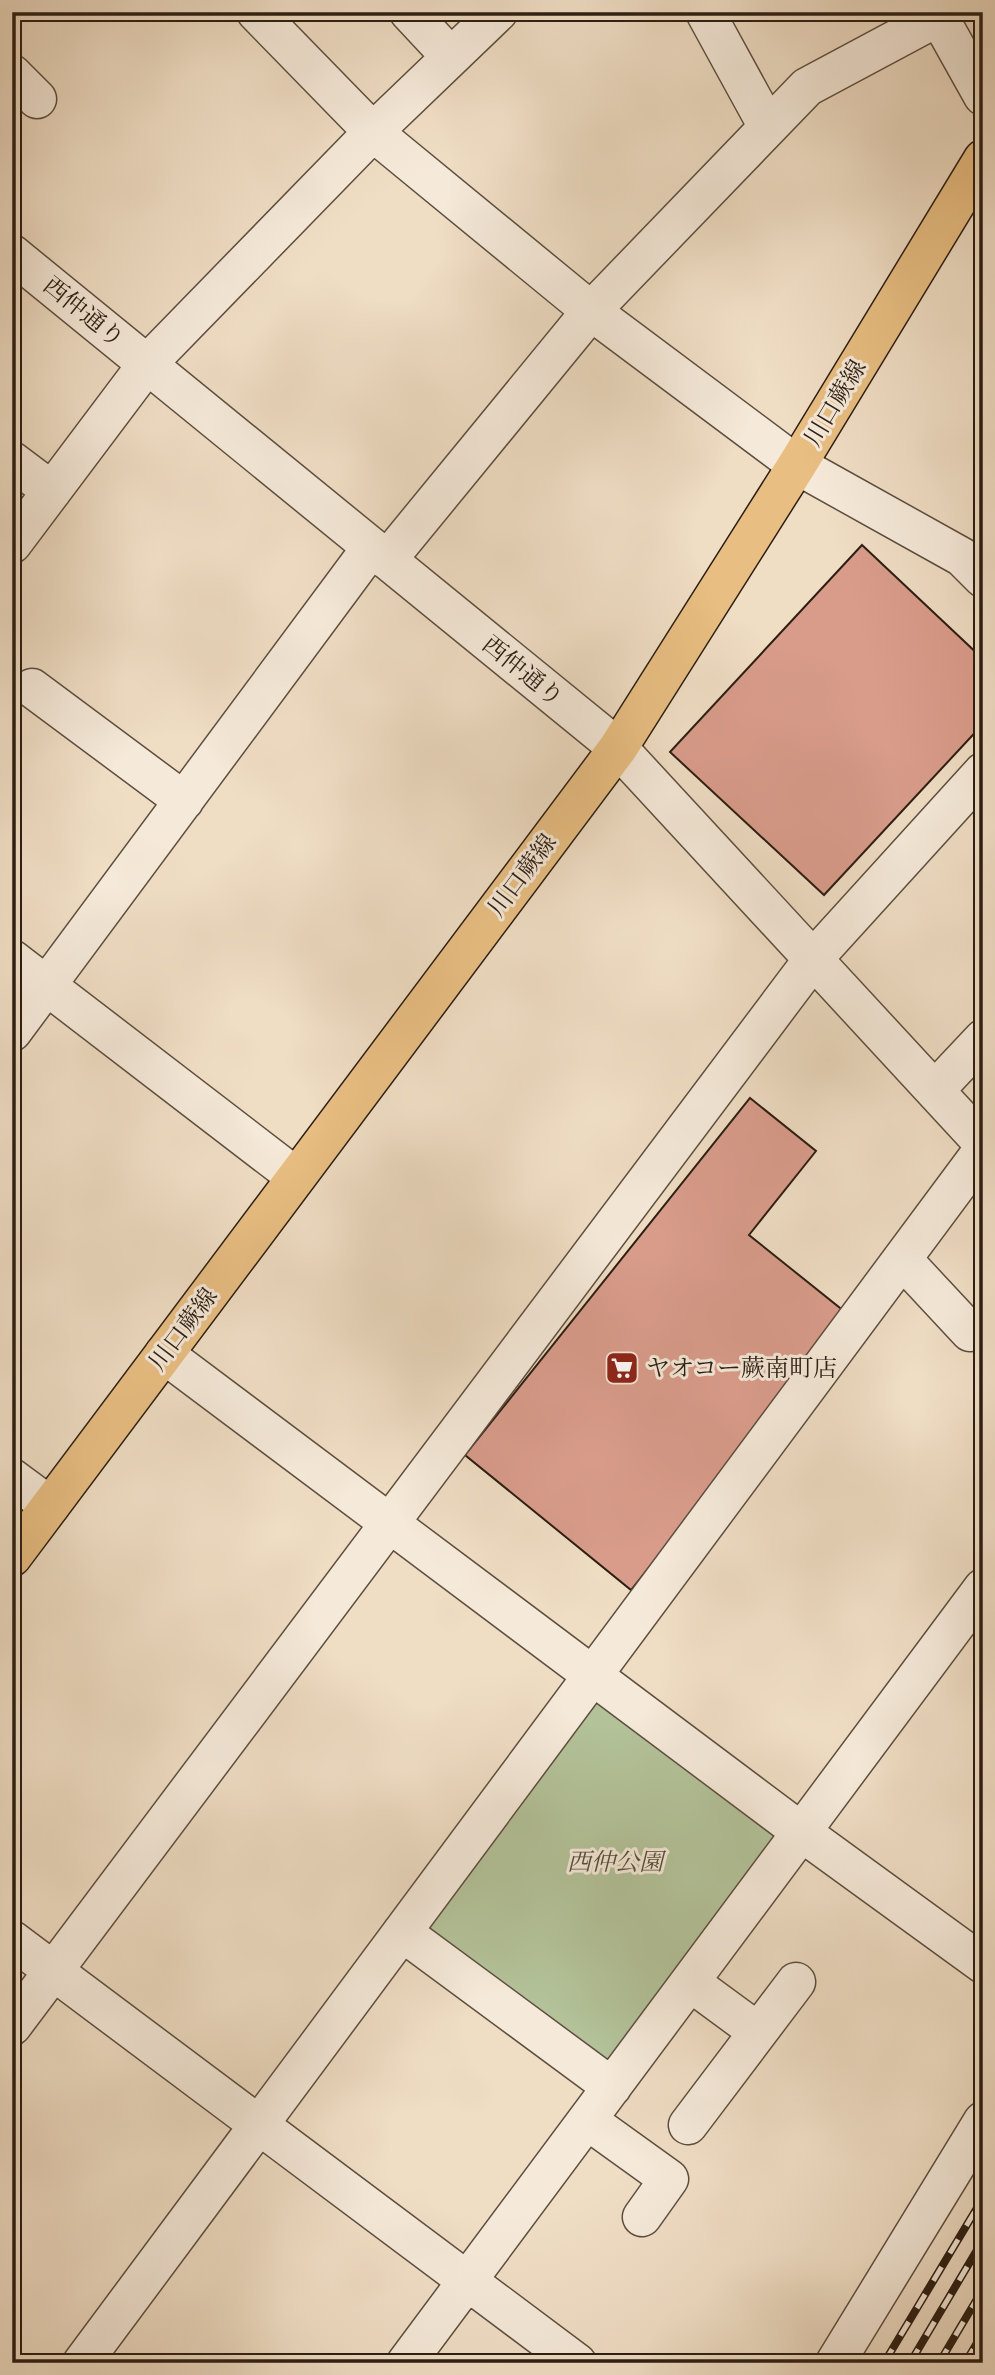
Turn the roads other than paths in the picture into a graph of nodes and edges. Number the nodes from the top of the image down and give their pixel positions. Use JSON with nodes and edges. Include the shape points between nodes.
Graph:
{"nodes":[{"id":1,"x":257,"y":12,"type":"edge"},
{"id":2,"x":409,"y":12,"type":"edge"},
{"id":3,"x":498,"y":12,"type":"edge"},
{"id":4,"x":705,"y":12,"type":"edge"},
{"id":5,"x":937,"y":15,"type":"edge"},
{"id":6,"x":451,"y":57,"type":"junction"},
{"id":7,"x":983,"y":96,"type":"edge"},
{"id":8,"x":768,"y":127,"type":"junction"},
{"id":9,"x":373,"y":132,"type":"junction"},
{"id":10,"x":983,"y":159,"type":"edge"},
{"id":11,"x":12,"y":254,"type":"edge"},
{"id":12,"x":591,"y":311,"type":"junction"},
{"id":13,"x":148,"y":363,"type":"junction"},
{"id":14,"x":12,"y":461,"type":"edge"},
{"id":15,"x":797,"y":465,"type":"junction"},
{"id":16,"x":52,"y":491,"type":"junction"},
{"id":17,"x":12,"y":544,"type":"edge"},
{"id":18,"x":379,"y":554,"type":"junction"},
{"id":19,"x":983,"y":578,"type":"edge"},
{"id":20,"x":32,"y":688,"type":"dead end"},
{"id":21,"x":618,"y":748,"type":"junction"},
{"id":22,"x":983,"y":772,"type":"edge"},
{"id":23,"x":184,"y":801,"type":"junction"},
{"id":24,"x":814,"y":958,"type":"junction"},
{"id":25,"x":12,"y":959,"type":"edge"},
{"id":26,"x":47,"y":986,"type":"junction"},
{"id":27,"x":12,"y":1032,"type":"edge"},
{"id":28,"x":983,"y":1039,"type":"edge"},
{"id":29,"x":935,"y":1090,"type":"junction"},
{"id":30,"x":983,"y":1143,"type":"edge"},
{"id":31,"x":983,"y":1150,"type":"edge"},
{"id":32,"x":296,"y":1178,"type":"junction"},
{"id":33,"x":902,"y":1259,"type":"junction"},
{"id":34,"x":970,"y":1332,"type":"dead end"},
{"id":35,"x":164,"y":1354,"type":"junction"},
{"id":36,"x":12,"y":1478,"type":"edge"},
{"id":37,"x":50,"y":1506,"type":"junction"},
{"id":38,"x":389,"y":1522,"type":"junction"},
{"id":39,"x":12,"y":1557,"type":"edge"},
{"id":40,"x":983,"y":1588,"type":"edge"},
{"id":41,"x":591,"y":1675,"type":"junction"},
{"id":42,"x":800,"y":1831,"type":"junction"},
{"id":43,"x":402,"y":1932,"type":"junction"},
{"id":44,"x":12,"y":1940,"type":"edge"},
{"id":45,"x":983,"y":1964,"type":"edge"},
{"id":46,"x":54,"y":1970,"type":"junction"},
{"id":47,"x":690,"y":1982,"type":"junction"},
{"id":48,"x":796,"y":1982,"type":"dead end"},
{"id":49,"x":12,"y":2026,"type":"edge"},
{"id":50,"x":758,"y":2032,"type":"junction"},
{"id":51,"x":612,"y":2087,"type":"junction"},
{"id":52,"x":587,"y":2120,"type":"junction"},
{"id":53,"x":983,"y":2121,"type":"edge"},
{"id":54,"x":688,"y":2125,"type":"dead end"},
{"id":55,"x":259,"y":2126,"type":"junction"},
{"id":56,"x":642,"y":2217,"type":"dead end"},
{"id":57,"x":466,"y":2281,"type":"junction"},
{"id":58,"x":82,"y":2363,"type":"edge"},
{"id":59,"x":406,"y":2363,"type":"edge"},
{"id":60,"x":577,"y":2363,"type":"edge"},
{"id":61,"x":835,"y":2363,"type":"edge"}],
"edges":[{"from":1,"to":9,"type":"street"},
{"from":2,"to":6,"type":"street"},
{"from":3,"to":6,"type":"street"},
{"from":4,"to":8,"type":"street"},
{"from":5,"to":7,"type":"street"},
{"from":5,"to":8,"type":"street","via":[[807,87]]},
{"from":6,"to":9,"type":"street"},
{"from":8,"to":12,"type":"street"},
{"from":9,"to":12,"type":"street"},
{"from":9,"to":13,"type":"street"},
{"from":10,"to":15,"type":"main road","name":"川口蕨線"},
{"from":11,"to":13,"type":"street","name":"西仲通り"},
{"from":12,"to":15,"type":"street"},
{"from":12,"to":18,"type":"street"},
{"from":13,"to":16,"type":"street"},
{"from":13,"to":18,"type":"street","name":"西仲通り"},
{"from":14,"to":16,"type":"street"},
{"from":15,"to":19,"type":"street","via":[[962,557]]},
{"from":15,"to":21,"type":"main road","name":"川口蕨線"},
{"from":16,"to":17,"type":"street"},
{"from":18,"to":21,"type":"street","name":"西仲通り"},
{"from":18,"to":23,"type":"street"},
{"from":20,"to":23,"type":"street"},
{"from":21,"to":24,"type":"street","name":"西仲通り"},
{"from":21,"to":32,"type":"main road","name":"川口蕨線"},
{"from":22,"to":24,"type":"street"},
{"from":23,"to":26,"type":"street"},
{"from":24,"to":29,"type":"street","name":"西仲通り"},
{"from":24,"to":38,"type":"street"},
{"from":25,"to":26,"type":"street"},
{"from":26,"to":27,"type":"street"},
{"from":26,"to":32,"type":"street"},
{"from":28,"to":29,"type":"street"},
{"from":29,"to":30,"type":"street","name":"西仲通り"},
{"from":31,"to":33,"type":"street"},
{"from":32,"to":35,"type":"main road","name":"川口蕨線"},
{"from":33,"to":34,"type":"street"},
{"from":33,"to":41,"type":"street"},
{"from":35,"to":37,"type":"main road","name":"川口蕨線"},
{"from":35,"to":38,"type":"street"},
{"from":36,"to":37,"type":"street"},
{"from":37,"to":39,"type":"main road","name":"川口蕨線"},
{"from":38,"to":41,"type":"street"},
{"from":38,"to":46,"type":"street"},
{"from":40,"to":42,"type":"street"},
{"from":41,"to":42,"type":"street"},
{"from":41,"to":43,"type":"street"},
{"from":42,"to":45,"type":"street"},
{"from":42,"to":47,"type":"street"},
{"from":43,"to":51,"type":"street"},
{"from":43,"to":55,"type":"street"},
{"from":44,"to":46,"type":"street"},
{"from":46,"to":49,"type":"street"},
{"from":46,"to":55,"type":"street"},
{"from":47,"to":50,"type":"street"},
{"from":47,"to":51,"type":"street"},
{"from":48,"to":50,"type":"street"},
{"from":50,"to":54,"type":"street"},
{"from":51,"to":52,"type":"street"},
{"from":52,"to":56,"type":"street","via":[[669,2179]]},
{"from":52,"to":57,"type":"street"},
{"from":53,"to":61,"type":"street"},
{"from":55,"to":57,"type":"street"},
{"from":55,"to":58,"type":"street"},
{"from":57,"to":59,"type":"street"},
{"from":57,"to":60,"type":"street"}]}
